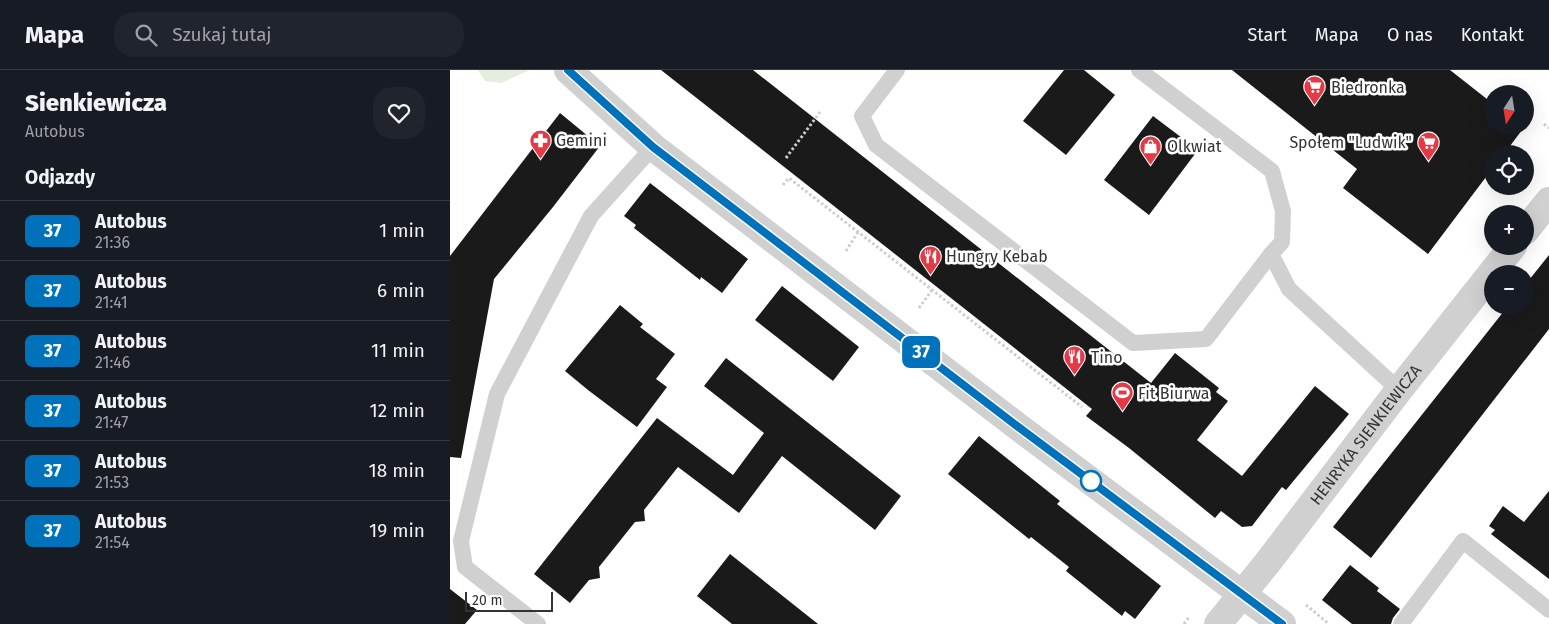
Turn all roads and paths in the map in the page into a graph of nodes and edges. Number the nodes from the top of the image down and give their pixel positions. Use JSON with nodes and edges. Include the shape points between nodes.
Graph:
{"nodes":[{"id":1,"x":568,"y":70,"type":"edge"},
{"id":2,"x":898,"y":70,"type":"edge"},
{"id":3,"x":1139,"y":70,"type":"edge"},
{"id":4,"x":820,"y":112,"type":"dead end"},
{"id":5,"x":1544,"y":124,"type":"dead end"},
{"id":6,"x":1549,"y":128,"type":"edge"},
{"id":7,"x":653,"y":147,"type":"junction"},
{"id":8,"x":786,"y":158,"type":"dead end"},
{"id":9,"x":783,"y":185,"type":"dead end"},
{"id":10,"x":1549,"y":201,"type":"edge"},
{"id":11,"x":1534,"y":220,"type":"edge"},
{"id":12,"x":858,"y":232,"type":"junction"},
{"id":13,"x":846,"y":251,"type":"dead end"},
{"id":14,"x":1271,"y":254,"type":"junction"},
{"id":15,"x":1506,"y":255,"type":"edge"},
{"id":16,"x":932,"y":290,"type":"junction"},
{"id":17,"x":920,"y":308,"type":"dead end"},
{"id":18,"x":1400,"y":390,"type":"junction"},
{"id":19,"x":1082,"y":407,"type":"dead end"},
{"id":20,"x":1243,"y":594,"type":"junction"},
{"id":21,"x":1301,"y":602,"type":"dead end"},
{"id":22,"x":1549,"y":610,"type":"edge"},
{"id":23,"x":538,"y":624,"type":"edge"},
{"id":24,"x":1218,"y":624,"type":"edge"},
{"id":25,"x":1282,"y":624,"type":"edge"},
{"id":26,"x":1329,"y":624,"type":"edge"},
{"id":27,"x":1401,"y":624,"type":"edge"}],
"edges":[{"from":1,"to":7,"type":"street"},
{"from":2,"to":14,"type":"lane","via":[[862,116],[876,145],[1133,343],[1206,340]]},
{"from":3,"to":14,"type":"lane","via":[[1272,172],[1283,211],[1282,242]]},
{"from":4,"to":8,"type":"path"},
{"from":5,"to":6,"type":"path"},
{"from":7,"to":20,"type":"street","via":[[1017,426]]},
{"from":7,"to":23,"type":"lane","via":[[591,216],[497,394],[461,541],[465,567]]},
{"from":9,"to":12,"type":"path","via":[[789,178]]},
{"from":10,"to":11,"type":"street"},
{"from":12,"to":13,"type":"path"},
{"from":12,"to":16,"type":"path"},
{"from":14,"to":18,"type":"lane","via":[[1289,288]]},
{"from":15,"to":18,"type":"street","name":"HENRYKA SIENKIEWICZA"},
{"from":16,"to":17,"type":"path"},
{"from":16,"to":19,"type":"path"},
{"from":18,"to":20,"type":"street","name":"HENRYKA SIENKIEWICZA"},
{"from":20,"to":24,"type":"street","name":"HENRYKA SIENKIEWICZA"},
{"from":20,"to":25,"type":"street"},
{"from":21,"to":26,"type":"path"},
{"from":22,"to":27,"type":"lane","via":[[1463,541]]}]}
